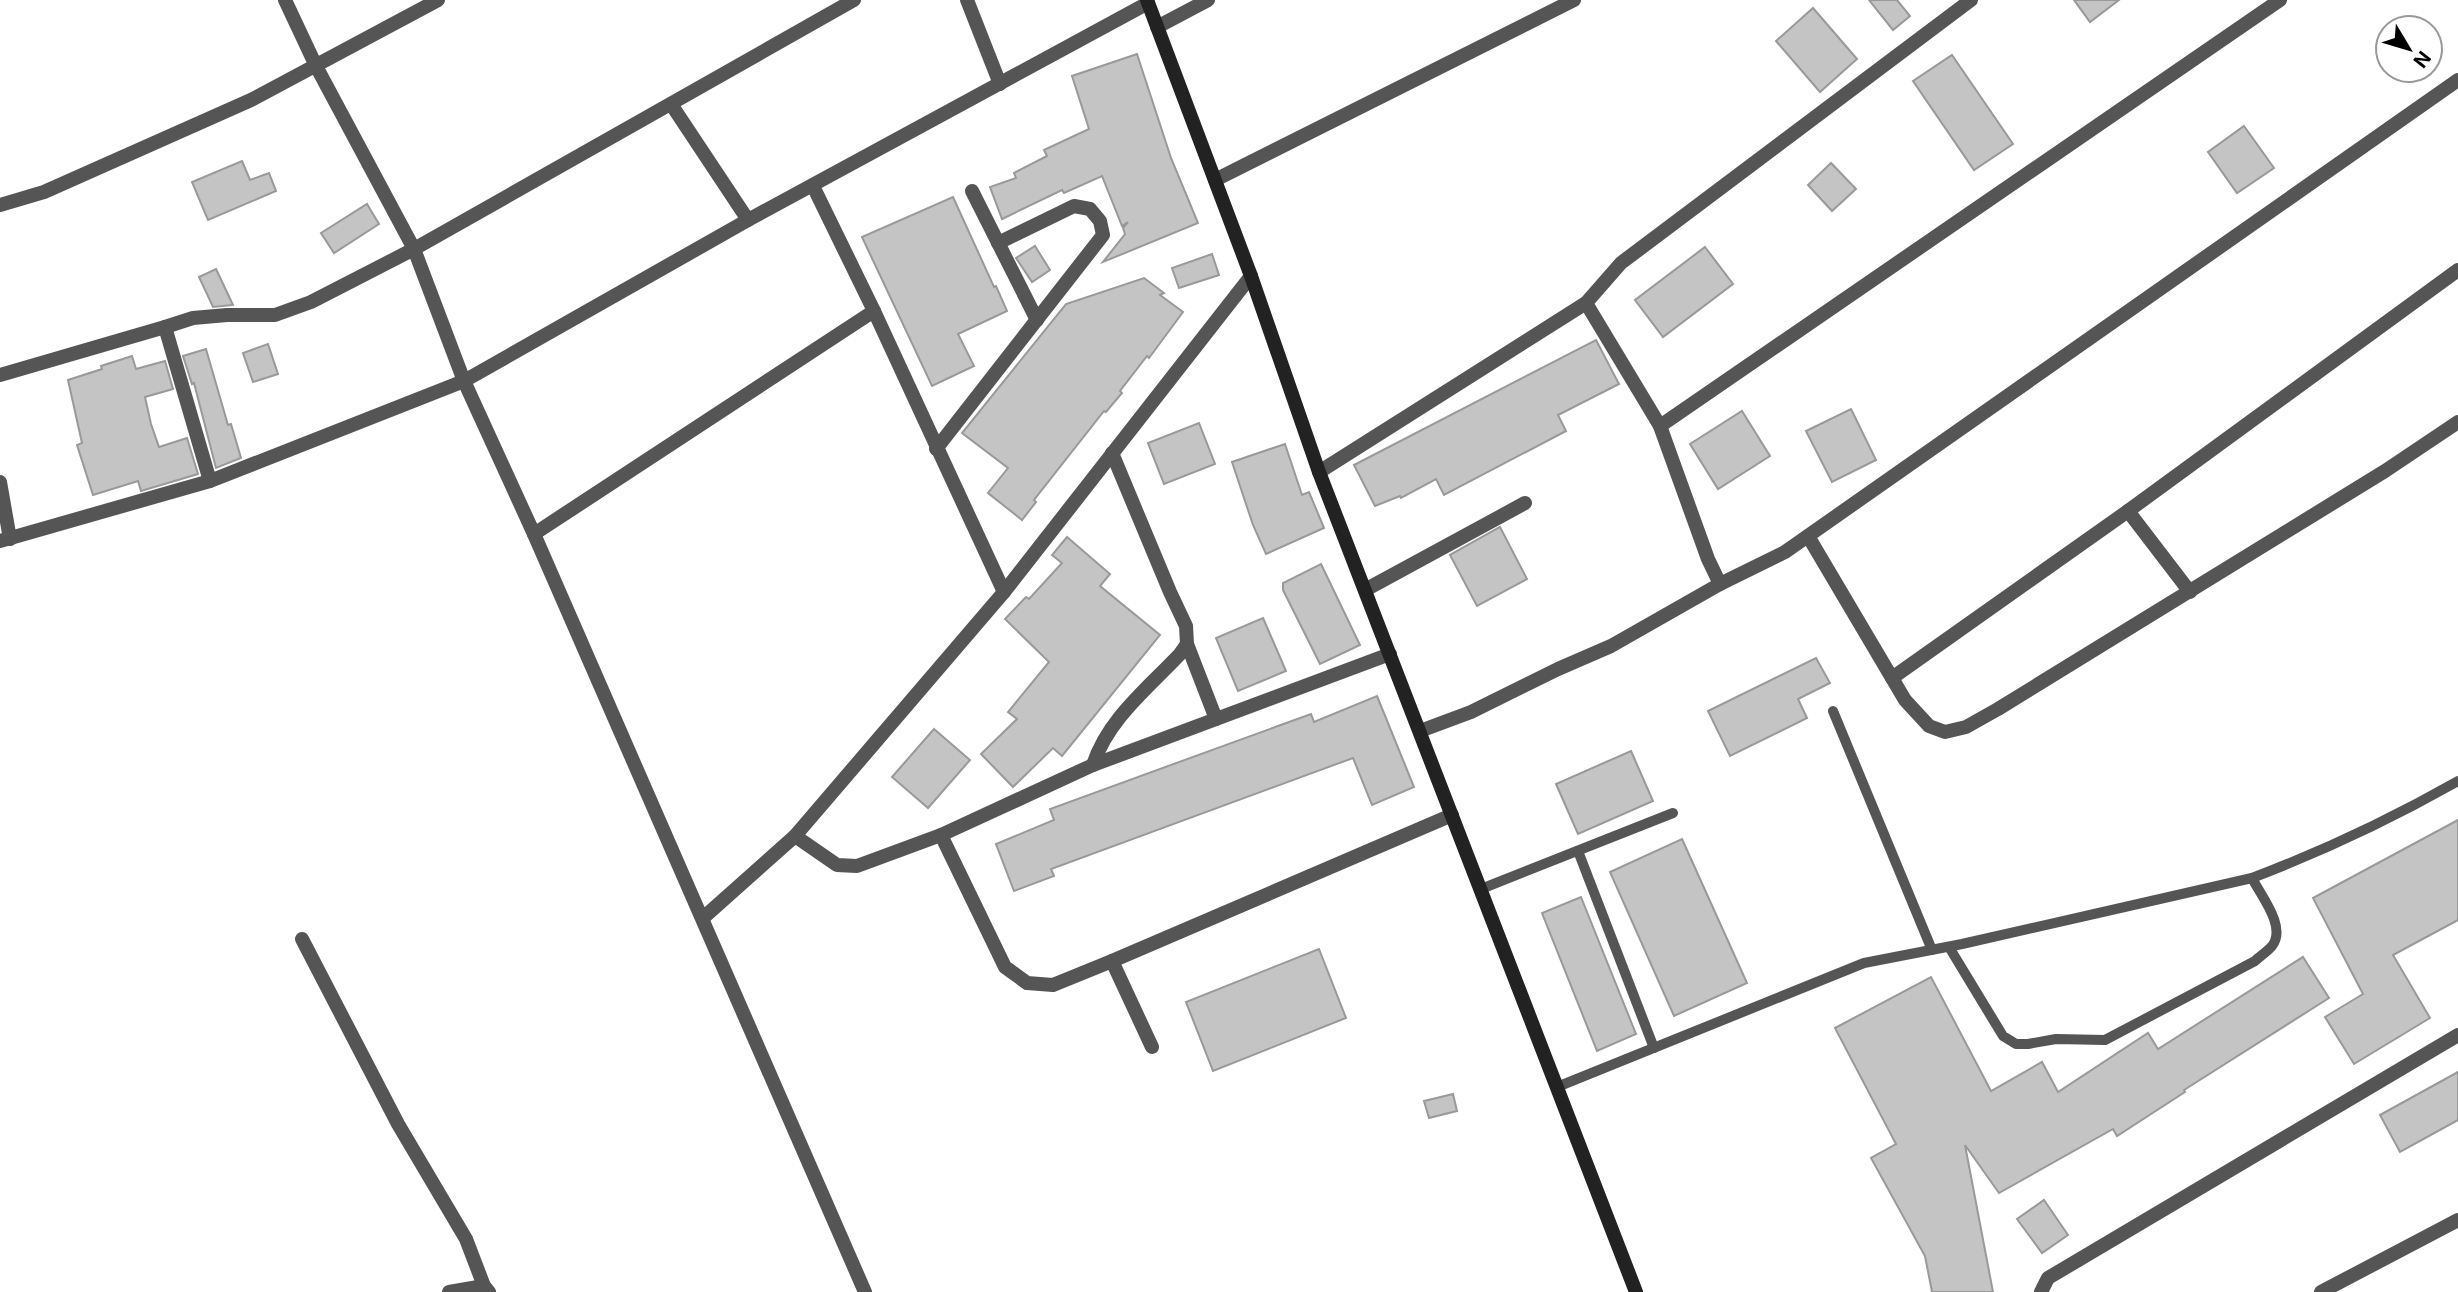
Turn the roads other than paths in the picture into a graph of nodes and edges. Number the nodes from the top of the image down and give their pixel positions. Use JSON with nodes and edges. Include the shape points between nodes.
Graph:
{"nodes":[{"id":1,"x":285,"y":0,"type":"edge"},
{"id":2,"x":438,"y":0,"type":"edge"},
{"id":3,"x":854,"y":0,"type":"edge"},
{"id":4,"x":967,"y":0,"type":"edge"},
{"id":5,"x":1208,"y":0,"type":"edge"},
{"id":6,"x":1574,"y":0,"type":"edge"},
{"id":7,"x":1971,"y":0,"type":"edge"},
{"id":8,"x":2280,"y":0,"type":"edge"},
{"id":9,"x":1147,"y":1,"type":"edge"},
{"id":10,"x":1157,"y":27,"type":"junction"},
{"id":11,"x":316,"y":66,"type":"junction"},
{"id":12,"x":2458,"y":80,"type":"edge"},
{"id":13,"x":1000,"y":83,"type":"junction"},
{"id":14,"x":671,"y":104,"type":"junction"},
{"id":15,"x":1215,"y":180,"type":"junction"},
{"id":16,"x":813,"y":186,"type":"junction"},
{"id":17,"x":972,"y":191,"type":"dead end"},
{"id":18,"x":0,"y":205,"type":"edge"},
{"id":19,"x":748,"y":220,"type":"junction"},
{"id":20,"x":998,"y":243,"type":"junction"},
{"id":21,"x":414,"y":249,"type":"junction"},
{"id":22,"x":2458,"y":270,"type":"edge"},
{"id":23,"x":1251,"y":276,"type":"junction"},
{"id":24,"x":1586,"y":303,"type":"junction"},
{"id":25,"x":874,"y":311,"type":"junction"},
{"id":26,"x":1038,"y":320,"type":"junction"},
{"id":27,"x":165,"y":327,"type":"junction"},
{"id":28,"x":0,"y":375,"type":"edge"},
{"id":29,"x":464,"y":381,"type":"junction"},
{"id":30,"x":2458,"y":422,"type":"edge"},
{"id":31,"x":1660,"y":426,"type":"junction"},
{"id":32,"x":936,"y":449,"type":"junction"},
{"id":33,"x":1112,"y":453,"type":"junction"},
{"id":34,"x":1319,"y":472,"type":"junction"},
{"id":35,"x":210,"y":481,"type":"junction"},
{"id":36,"x":0,"y":482,"type":"edge"},
{"id":37,"x":1525,"y":503,"type":"dead end"},
{"id":38,"x":2128,"y":511,"type":"junction"},
{"id":39,"x":534,"y":534,"type":"junction"},
{"id":40,"x":1808,"y":536,"type":"junction"},
{"id":41,"x":5,"y":540,"type":"edge"},
{"id":42,"x":1720,"y":584,"type":"junction"},
{"id":43,"x":1365,"y":590,"type":"junction"},
{"id":44,"x":1004,"y":592,"type":"junction"},
{"id":45,"x":2190,"y":592,"type":"junction"},
{"id":46,"x":1186,"y":644,"type":"junction"},
{"id":47,"x":1390,"y":654,"type":"junction"},
{"id":48,"x":1892,"y":678,"type":"junction"},
{"id":49,"x":1833,"y":711,"type":"dead end"},
{"id":50,"x":1216,"y":719,"type":"junction"},
{"id":51,"x":1420,"y":731,"type":"junction"},
{"id":52,"x":1093,"y":765,"type":"junction"},
{"id":53,"x":2458,"y":781,"type":"edge"},
{"id":54,"x":1673,"y":813,"type":"dead end"},
{"id":55,"x":1452,"y":815,"type":"junction"},
{"id":56,"x":941,"y":835,"type":"junction"},
{"id":57,"x":795,"y":836,"type":"junction"},
{"id":58,"x":1577,"y":851,"type":"junction"},
{"id":59,"x":2252,"y":878,"type":"junction"},
{"id":60,"x":1481,"y":889,"type":"junction"},
{"id":61,"x":703,"y":918,"type":"junction"},
{"id":62,"x":302,"y":939,"type":"dead end"},
{"id":63,"x":1949,"y":947,"type":"junction"},
{"id":64,"x":1932,"y":950,"type":"junction"},
{"id":65,"x":1112,"y":961,"type":"junction"},
{"id":66,"x":2458,"y":1035,"type":"edge"},
{"id":67,"x":1153,"y":1047,"type":"dead end"},
{"id":68,"x":1654,"y":1048,"type":"junction"},
{"id":69,"x":1557,"y":1087,"type":"junction"},
{"id":70,"x":2458,"y":1220,"type":"edge"},
{"id":71,"x":487,"y":1289,"type":"edge"},
{"id":72,"x":449,"y":1292,"type":"edge"},
{"id":73,"x":865,"y":1292,"type":"edge"},
{"id":74,"x":1636,"y":1292,"type":"edge"},
{"id":75,"x":2042,"y":1292,"type":"edge"},
{"id":76,"x":2321,"y":1292,"type":"edge"}],
"edges":[{"from":1,"to":11,"type":"street"},
{"from":2,"to":11,"type":"street"},
{"from":3,"to":14,"type":"street"},
{"from":4,"to":13,"type":"street"},
{"from":5,"to":10,"type":"street"},
{"from":6,"to":15,"type":"street"},
{"from":7,"to":24,"type":"street","via":[[1621,263]]},
{"from":8,"to":31,"type":"street"},
{"from":9,"to":10,"type":"street"},
{"from":9,"to":13,"type":"street"},
{"from":10,"to":15,"type":"street"},
{"from":11,"to":18,"type":"street","via":[[251,100],[57,186]]},
{"from":11,"to":21,"type":"street"},
{"from":12,"to":40,"type":"street"},
{"from":13,"to":16,"type":"street"},
{"from":14,"to":19,"type":"street"},
{"from":14,"to":21,"type":"street"},
{"from":15,"to":23,"type":"street"},
{"from":16,"to":19,"type":"street"},
{"from":16,"to":25,"type":"street"},
{"from":17,"to":20,"type":"street"},
{"from":19,"to":29,"type":"street"},
{"from":20,"to":26,"type":"street"},
{"from":20,"to":26,"type":"street","via":[[1074,206],[1090,209],[1100,221],[1102,235]]},
{"from":21,"to":27,"type":"street","via":[[311,302],[275,315],[205,317]]},
{"from":21,"to":29,"type":"street"},
{"from":22,"to":38,"type":"street"},
{"from":23,"to":33,"type":"street"},
{"from":23,"to":34,"type":"street"},
{"from":24,"to":31,"type":"street"},
{"from":24,"to":34,"type":"street"},
{"from":25,"to":32,"type":"street"},
{"from":25,"to":39,"type":"street"},
{"from":26,"to":32,"type":"street"},
{"from":27,"to":28,"type":"street"},
{"from":27,"to":35,"type":"street"},
{"from":29,"to":35,"type":"street"},
{"from":29,"to":39,"type":"street"},
{"from":30,"to":45,"type":"street"},
{"from":31,"to":42,"type":"street"},
{"from":32,"to":44,"type":"street"},
{"from":33,"to":44,"type":"street"},
{"from":33,"to":46,"type":"street","via":[[1186,626]]},
{"from":34,"to":43,"type":"street"},
{"from":35,"to":41,"type":"street"},
{"from":36,"to":41,"type":"street"},
{"from":37,"to":43,"type":"street"},
{"from":38,"to":45,"type":"street"},
{"from":38,"to":48,"type":"street"},
{"from":39,"to":61,"type":"street"},
{"from":40,"to":42,"type":"street"},
{"from":40,"to":48,"type":"street"},
{"from":42,"to":51,"type":"street","via":[[1611,646]]},
{"from":43,"to":47,"type":"street"},
{"from":44,"to":57,"type":"street"},
{"from":45,"to":48,"type":"street","via":[[1966,727],[1945,732],[1929,726]]},
{"from":46,"to":50,"type":"street"},
{"from":46,"to":52,"type":"street","via":[[1116,720]]},
{"from":47,"to":50,"type":"street"},
{"from":47,"to":51,"type":"street"},
{"from":49,"to":64,"type":"lane"},
{"from":50,"to":52,"type":"street"},
{"from":51,"to":55,"type":"street"},
{"from":52,"to":56,"type":"street"},
{"from":53,"to":59,"type":"lane","via":[[2395,817]]},
{"from":54,"to":58,"type":"lane"},
{"from":55,"to":60,"type":"street"},
{"from":55,"to":65,"type":"street"},
{"from":56,"to":57,"type":"street","via":[[857,866],[838,865]]},
{"from":56,"to":65,"type":"street","via":[[1005,967],[1027,983],[1054,985]]},
{"from":57,"to":61,"type":"street"},
{"from":58,"to":60,"type":"lane"},
{"from":58,"to":68,"type":"lane"},
{"from":59,"to":63,"type":"lane"},
{"from":59,"to":63,"type":"lane","via":[[2274,919],[2276,939],[2271,947],[2255,961],[2105,1040],[2015,1044],[2003,1036]]},
{"from":60,"to":69,"type":"street"},
{"from":61,"to":73,"type":"street"},
{"from":62,"to":71,"type":"street","via":[[398,1124],[466,1239]]},
{"from":63,"to":64,"type":"lane"},
{"from":64,"to":68,"type":"lane","via":[[1864,963]]},
{"from":65,"to":67,"type":"street"},
{"from":66,"to":75,"type":"street","via":[[2048,1278]]},
{"from":68,"to":69,"type":"lane"},
{"from":69,"to":74,"type":"street"},
{"from":70,"to":76,"type":"street"},
{"from":71,"to":72,"type":"street"}]}
